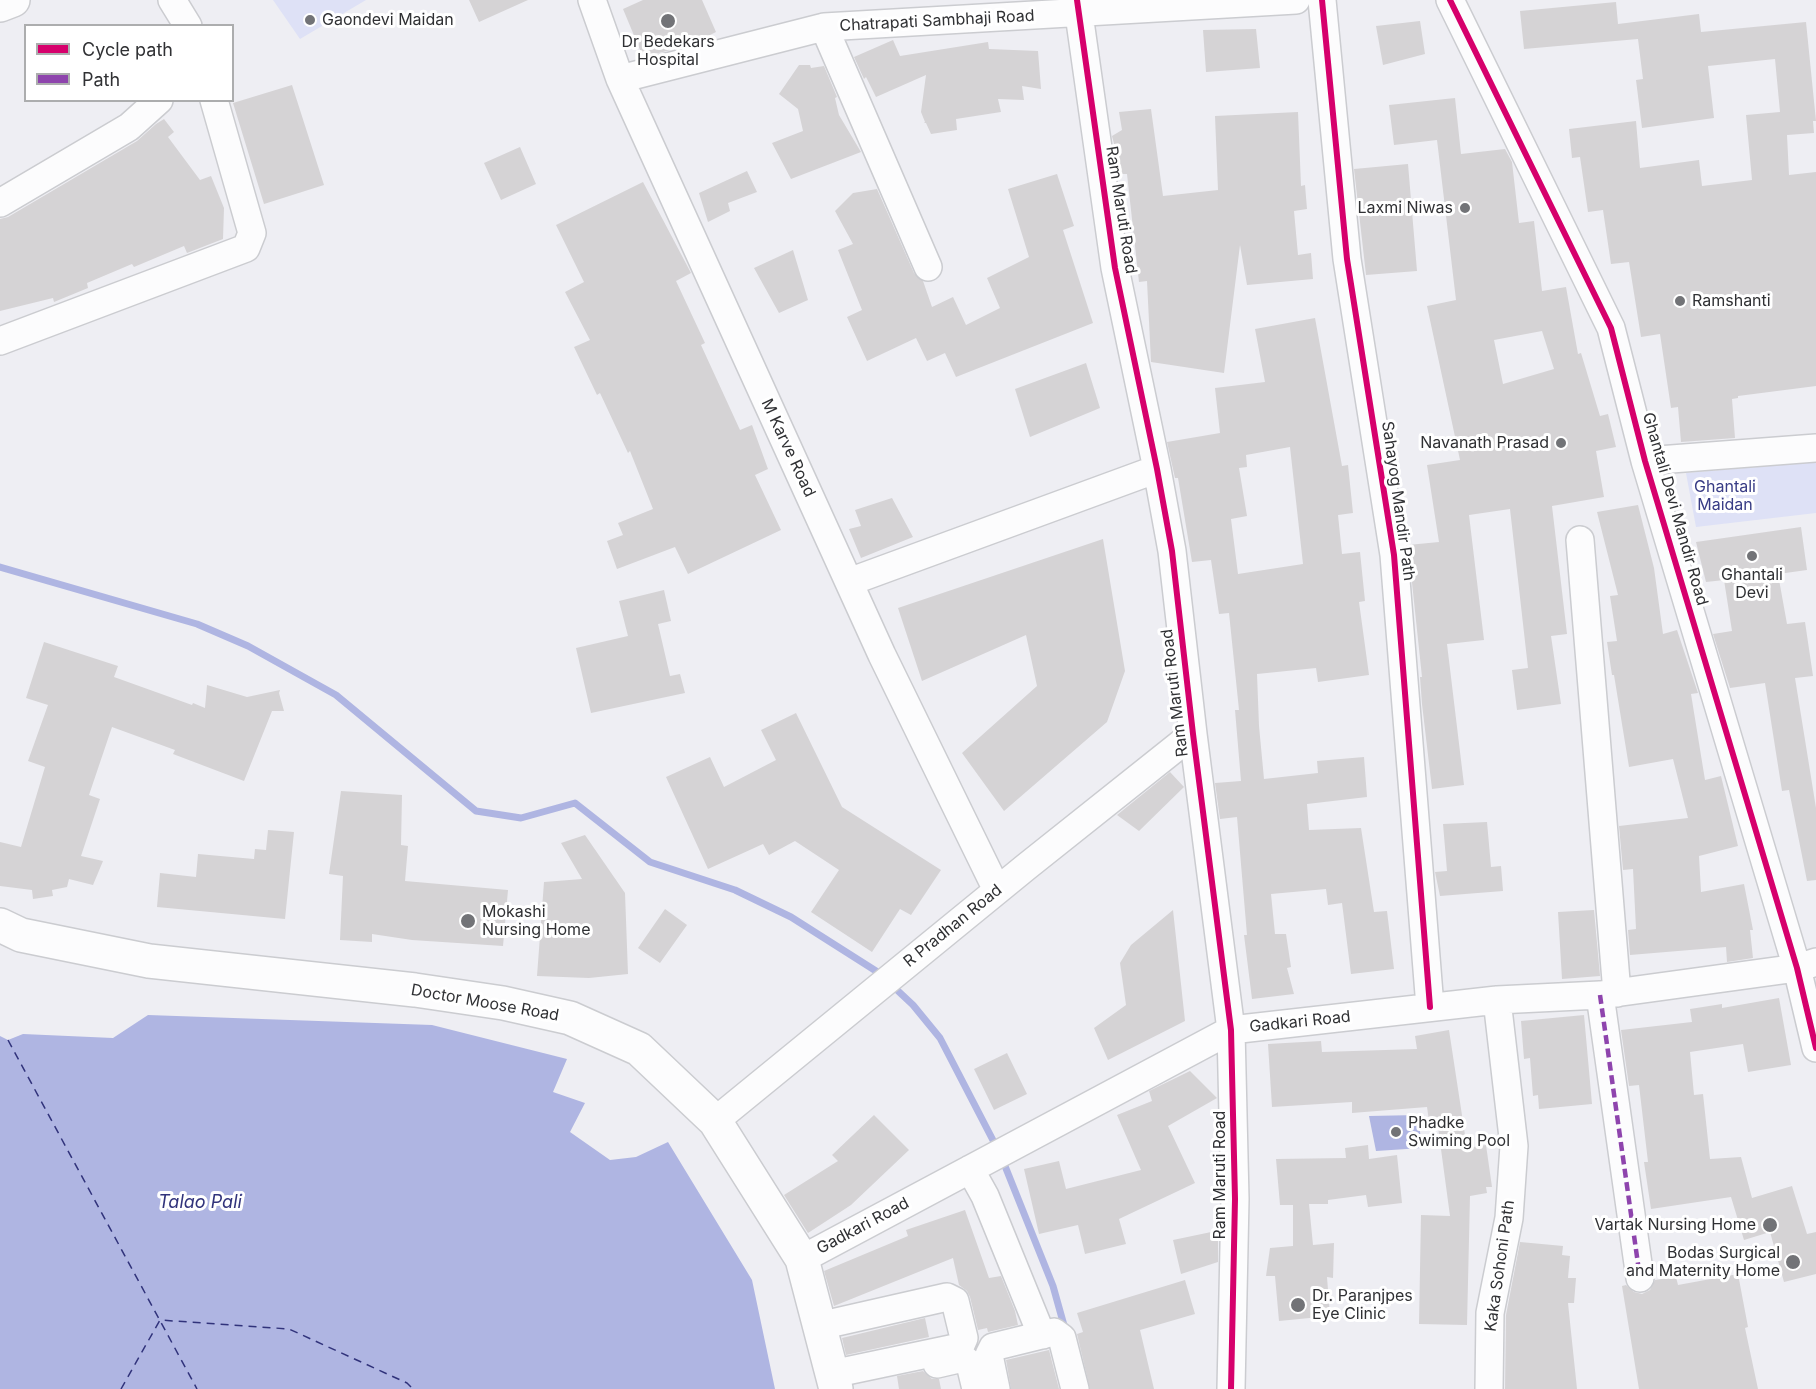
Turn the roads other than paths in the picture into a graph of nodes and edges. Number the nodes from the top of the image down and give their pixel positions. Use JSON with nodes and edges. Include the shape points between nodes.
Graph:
{"nodes":[{"id":1,"x":13,"y":0,"type":"edge"},
{"id":2,"x":172,"y":0,"type":"edge"},
{"id":3,"x":592,"y":0,"type":"edge"},
{"id":4,"x":1296,"y":0,"type":"edge"},
{"id":5,"x":1322,"y":0,"type":"edge"},
{"id":6,"x":1450,"y":0,"type":"edge"},
{"id":7,"x":0,"y":5,"type":"edge"},
{"id":8,"x":1078,"y":7,"type":"edge"},
{"id":9,"x":187,"y":24,"type":"edge"},
{"id":10,"x":824,"y":27,"type":"junction"},
{"id":11,"x":620,"y":79,"type":"junction"},
{"id":12,"x":157,"y":102,"type":"edge"},
{"id":13,"x":215,"y":102,"type":"edge"},
{"id":14,"x":0,"y":203,"type":"edge"},
{"id":15,"x":928,"y":267,"type":"dead end"},
{"id":16,"x":0,"y":341,"type":"edge"},
{"id":17,"x":1816,"y":448,"type":"edge"},
{"id":18,"x":1645,"y":461,"type":"junction"},
{"id":19,"x":1157,"y":469,"type":"junction"},
{"id":20,"x":1580,"y":540,"type":"dead end"},
{"id":21,"x":849,"y":582,"type":"junction"},
{"id":22,"x":1193,"y":734,"type":"junction"},
{"id":23,"x":997,"y":890,"type":"junction"},
{"id":24,"x":0,"y":925,"type":"edge"},
{"id":25,"x":1807,"y":965,"type":"edge"},
{"id":26,"x":1609,"y":994,"type":"junction"},
{"id":27,"x":1497,"y":1000,"type":"junction"},
{"id":28,"x":1430,"y":1007,"type":"junction"},
{"id":29,"x":1231,"y":1030,"type":"junction"},
{"id":30,"x":1816,"y":1048,"type":"edge"},
{"id":31,"x":715,"y":1121,"type":"junction"},
{"id":32,"x":970,"y":1169,"type":"junction"},
{"id":33,"x":802,"y":1259,"type":"junction"},
{"id":34,"x":1640,"y":1278,"type":"dead end"},
{"id":35,"x":819,"y":1326,"type":"junction"},
{"id":36,"x":1041,"y":1330,"type":"junction"},
{"id":37,"x":974,"y":1345,"type":"dead end"},
{"id":38,"x":834,"y":1383,"type":"edge"},
{"id":39,"x":976,"y":1389,"type":"edge"},
{"id":40,"x":996,"y":1389,"type":"edge"},
{"id":41,"x":1075,"y":1389,"type":"edge"},
{"id":42,"x":1231,"y":1389,"type":"edge"},
{"id":43,"x":1489,"y":1389,"type":"edge"}],
"edges":[{"from":1,"to":7,"type":"main road"},
{"from":2,"to":9,"type":"street"},
{"from":3,"to":11,"type":"street","name":"M Karve Road"},
{"from":4,"to":8,"type":"street","name":"Chatrapati Sambhaji Road"},
{"from":5,"to":28,"type":"street","name":"Sahayog Mandir Path","via":[[1347,260],[1394,555]]},
{"from":6,"to":18,"type":"street","name":"Ghantali Devi Mandir Road","via":[[1611,328]]},
{"from":8,"to":10,"type":"street","name":"Chatrapati Sambhaji Road"},
{"from":8,"to":19,"type":"street","name":"Ram Maruti Road","via":[[1115,268]]},
{"from":10,"to":11,"type":"street","name":"Chatrapati Sambhaji Road"},
{"from":10,"to":15,"type":"street"},
{"from":11,"to":21,"type":"street","name":"M Karve Road"},
{"from":12,"to":14,"type":"street","via":[[129,127]]},
{"from":13,"to":16,"type":"street","via":[[252,233],[246,248]]},
{"from":17,"to":18,"type":"street"},
{"from":18,"to":25,"type":"street","name":"Ghantali Devi Mandir Road"},
{"from":19,"to":21,"type":"street"},
{"from":19,"to":22,"type":"street","name":"Ram Maruti Road","via":[[1172,551]]},
{"from":20,"to":26,"type":"street"},
{"from":21,"to":23,"type":"street","name":"M Karve Road"},
{"from":22,"to":23,"type":"street","name":"R Pradhan Road"},
{"from":22,"to":29,"type":"street","name":"Ram Maruti Road"},
{"from":23,"to":31,"type":"street","name":"R Pradhan Road"},
{"from":24,"to":31,"type":"main road","name":"Doctor Moose Road","via":[[21,935],[149,961],[415,990],[570,1018],[639,1049]]},
{"from":25,"to":26,"type":"street","name":"Gadkari Road"},
{"from":25,"to":30,"type":"street","name":"Ghantali Devi Mandir Road"},
{"from":26,"to":27,"type":"street","name":"Gadkari Road"},
{"from":26,"to":34,"type":"street"},
{"from":27,"to":28,"type":"street","name":"Gadkari Road"},
{"from":27,"to":43,"type":"street","name":"Kaka Sohoni Path","via":[[1514,1146],[1509,1218],[1490,1313]]},
{"from":28,"to":29,"type":"street","name":"Gadkari Road"},
{"from":29,"to":32,"type":"street","name":"Gadkari Road"},
{"from":29,"to":42,"type":"street","name":"Ram Maruti Road","via":[[1235,1199]]},
{"from":31,"to":33,"type":"main road","name":"Doctor Moose Road"},
{"from":32,"to":33,"type":"street","name":"Gadkari Road"},
{"from":32,"to":36,"type":"street"},
{"from":33,"to":35,"type":"main road","name":"Doctor Moose Road"},
{"from":35,"to":38,"type":"main road","name":"Doctor Moose Road"},
{"from":35,"to":38,"type":"street","via":[[947,1297],[955,1301],[964,1338],[960,1347]]},
{"from":36,"to":37,"type":"street"},
{"from":36,"to":40,"type":"street","via":[[993,1347],[989,1355]]},
{"from":36,"to":41,"type":"street","via":[[1062,1338]]},
{"from":38,"to":39,"type":"street","via":[[963,1358],[970,1364]]}]}
